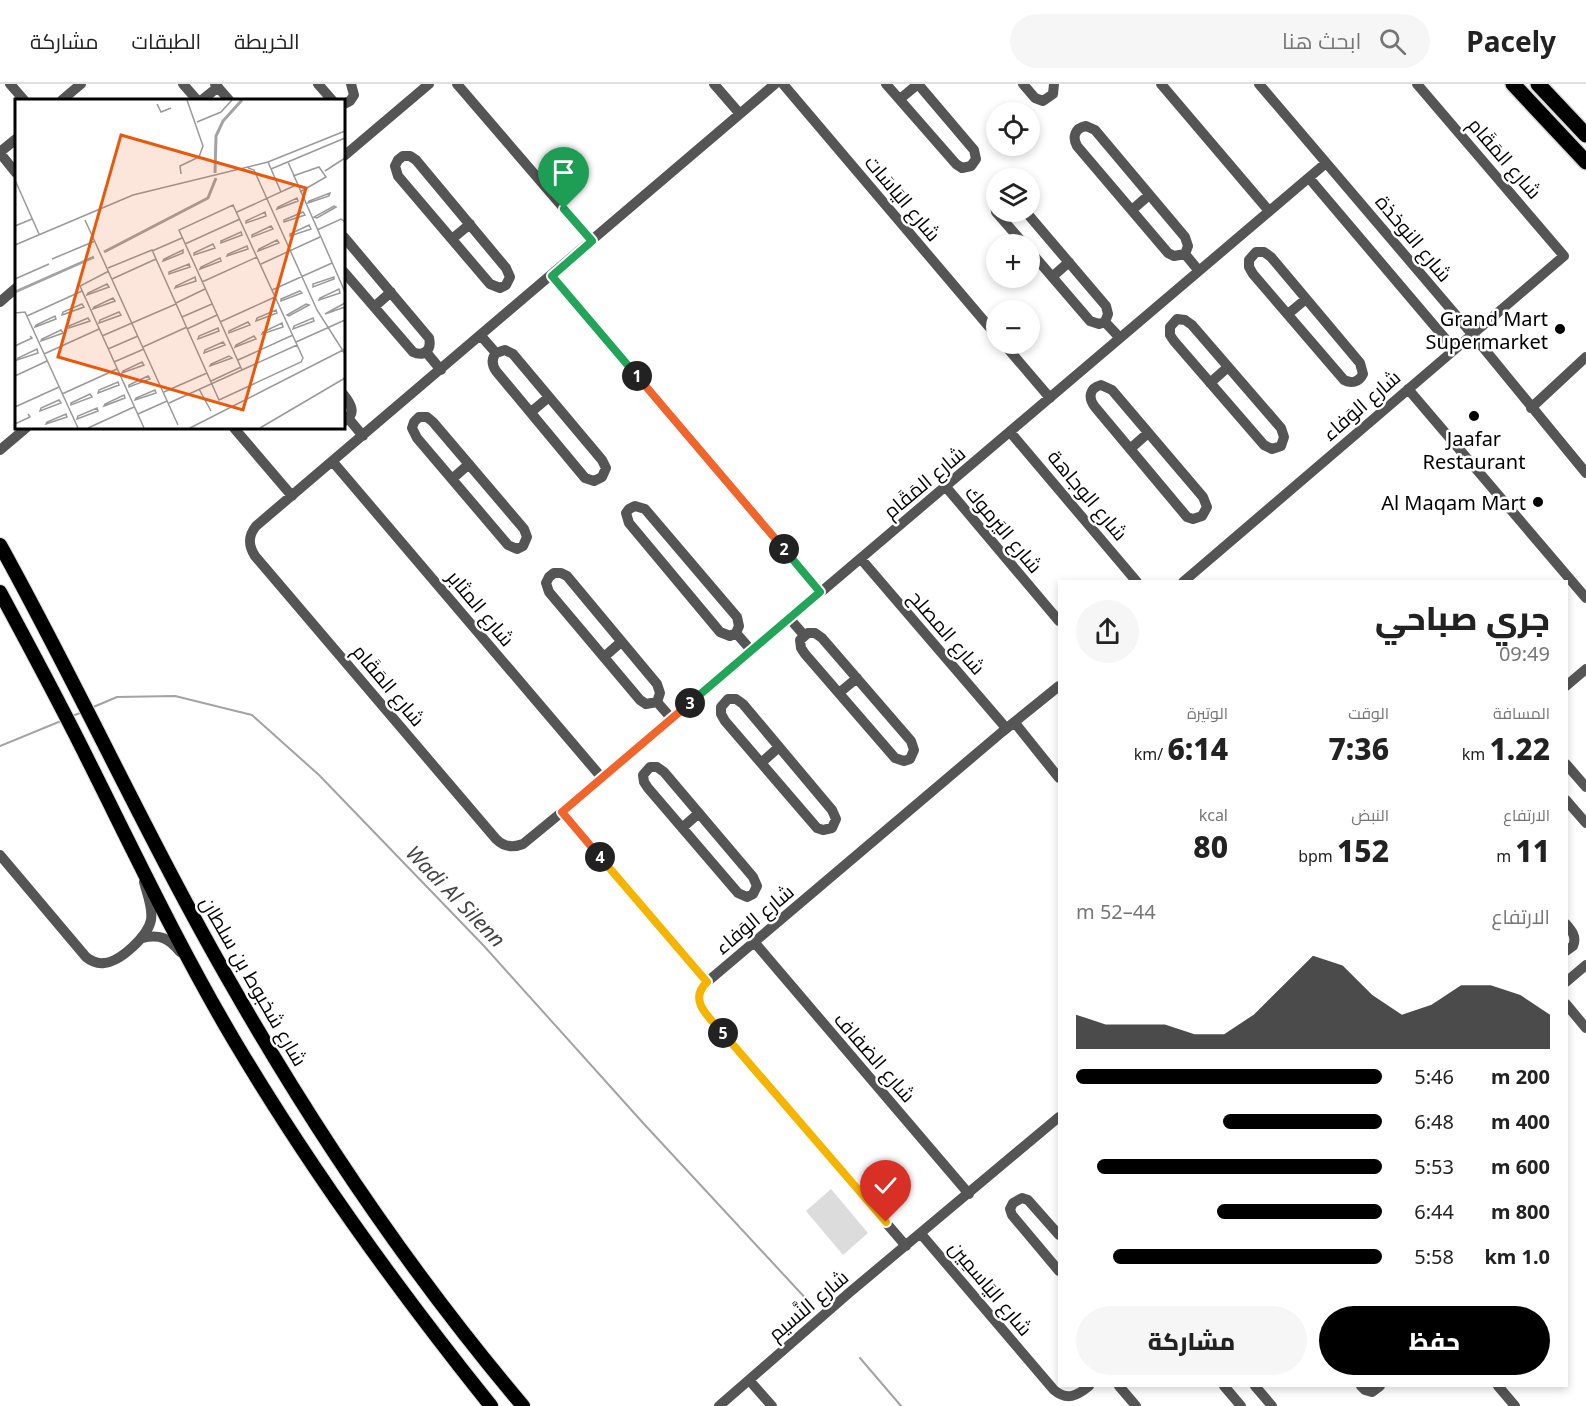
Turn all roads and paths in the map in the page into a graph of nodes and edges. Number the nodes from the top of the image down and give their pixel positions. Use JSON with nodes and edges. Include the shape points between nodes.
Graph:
{"nodes":[{"id":1,"x":10,"y":84,"type":"edge"},
{"id":2,"x":81,"y":84,"type":"edge"},
{"id":3,"x":183,"y":84,"type":"edge"},
{"id":4,"x":318,"y":84,"type":"edge"},
{"id":5,"x":351,"y":84,"type":"edge"},
{"id":6,"x":429,"y":84,"type":"edge"},
{"id":7,"x":457,"y":84,"type":"edge"},
{"id":8,"x":714,"y":84,"type":"edge"},
{"id":9,"x":776,"y":84,"type":"edge"},
{"id":10,"x":783,"y":84,"type":"edge"},
{"id":11,"x":886,"y":84,"type":"edge"},
{"id":12,"x":918,"y":84,"type":"edge"},
{"id":13,"x":1023,"y":84,"type":"edge"},
{"id":14,"x":1053,"y":84,"type":"edge"},
{"id":15,"x":1161,"y":84,"type":"edge"},
{"id":16,"x":1259,"y":84,"type":"edge"},
{"id":17,"x":1417,"y":84,"type":"edge"},
{"id":18,"x":1513,"y":84,"type":"edge"},
{"id":19,"x":1538,"y":84,"type":"edge"},
{"id":20,"x":216,"y":86,"type":"edge"},
{"id":21,"x":69,"y":98,"type":"edge"},
{"id":22,"x":23,"y":99,"type":"edge"},
{"id":23,"x":195,"y":99,"type":"edge"},
{"id":24,"x":203,"y":99,"type":"edge"},
{"id":25,"x":228,"y":99,"type":"edge"},
{"id":26,"x":331,"y":99,"type":"edge"},
{"id":27,"x":900,"y":99,"type":"junction"},
{"id":28,"x":345,"y":104,"type":"edge"},
{"id":29,"x":740,"y":114,"type":"junction"},
{"id":30,"x":1586,"y":135,"type":"edge"},
{"id":31,"x":15,"y":140,"type":"edge"},
{"id":32,"x":0,"y":153,"type":"edge"},
{"id":33,"x":345,"y":155,"type":"edge"},
{"id":34,"x":1586,"y":162,"type":"edge"},
{"id":35,"x":1326,"y":163,"type":"junction"},
{"id":36,"x":15,"y":172,"type":"edge"},
{"id":37,"x":1309,"y":178,"type":"junction"},
{"id":38,"x":1149,"y":195,"type":"junction"},
{"id":39,"x":1132,"y":210,"type":"junction"},
{"id":40,"x":1269,"y":211,"type":"junction"},
{"id":41,"x":1005,"y":222,"type":"edge"},
{"id":42,"x":1035,"y":222,"type":"edge"},
{"id":43,"x":470,"y":224,"type":"junction"},
{"id":44,"x":1016,"y":234,"type":"edge"},
{"id":45,"x":345,"y":238,"type":"edge"},
{"id":46,"x":1238,"y":238,"type":"junction"},
{"id":47,"x":452,"y":239,"type":"junction"},
{"id":48,"x":592,"y":241,"type":"junction"},
{"id":49,"x":1185,"y":254,"type":"junction"},
{"id":50,"x":1252,"y":254,"type":"junction"},
{"id":51,"x":1564,"y":256,"type":"joint"},
{"id":52,"x":1069,"y":262,"type":"junction"},
{"id":53,"x":1040,"y":263,"type":"edge"},
{"id":54,"x":1199,"y":271,"type":"junction"},
{"id":55,"x":345,"y":273,"type":"edge"},
{"id":56,"x":552,"y":276,"type":"junction"},
{"id":57,"x":1052,"y":277,"type":"junction"},
{"id":58,"x":506,"y":285,"type":"junction"},
{"id":59,"x":15,"y":289,"type":"edge"},
{"id":60,"x":391,"y":292,"type":"junction"},
{"id":61,"x":1306,"y":299,"type":"junction"},
{"id":62,"x":0,"y":302,"type":"edge"},
{"id":63,"x":521,"y":302,"type":"junction"},
{"id":64,"x":1158,"y":306,"type":"junction"},
{"id":65,"x":374,"y":307,"type":"junction"},
{"id":66,"x":1288,"y":314,"type":"junction"},
{"id":67,"x":1173,"y":321,"type":"junction"},
{"id":68,"x":1105,"y":322,"type":"junction"},
{"id":69,"x":986,"y":323,"type":"edge"},
{"id":70,"x":1472,"y":334,"type":"junction"},
{"id":71,"x":481,"y":336,"type":"junction"},
{"id":72,"x":1120,"y":338,"type":"junction"},
{"id":73,"x":1454,"y":349,"type":"junction"},
{"id":74,"x":426,"y":352,"type":"junction"},
{"id":75,"x":496,"y":352,"type":"junction"},
{"id":76,"x":1013,"y":354,"type":"edge"},
{"id":77,"x":1586,"y":357,"type":"edge"},
{"id":78,"x":1228,"y":367,"type":"junction"},
{"id":79,"x":441,"y":370,"type":"junction"},
{"id":80,"x":1080,"y":372,"type":"junction"},
{"id":81,"x":1210,"y":382,"type":"junction"},
{"id":82,"x":1094,"y":388,"type":"junction"},
{"id":83,"x":1408,"y":389,"type":"junction"},
{"id":84,"x":345,"y":396,"type":"edge"},
{"id":85,"x":549,"y":397,"type":"junction"},
{"id":86,"x":1050,"y":398,"type":"junction"},
{"id":87,"x":402,"y":403,"type":"junction"},
{"id":88,"x":1531,"y":408,"type":"junction"},
{"id":89,"x":531,"y":412,"type":"junction"},
{"id":90,"x":416,"y":419,"type":"junction"},
{"id":91,"x":346,"y":420,"type":"edge"},
{"id":92,"x":25,"y":429,"type":"edge"},
{"id":93,"x":235,"y":429,"type":"edge"},
{"id":94,"x":1010,"y":432,"type":"junction"},
{"id":95,"x":1148,"y":433,"type":"junction"},
{"id":96,"x":363,"y":436,"type":"junction"},
{"id":97,"x":1130,"y":449,"type":"junction"},
{"id":98,"x":0,"y":450,"type":"edge"},
{"id":99,"x":333,"y":462,"type":"junction"},
{"id":100,"x":469,"y":464,"type":"junction"},
{"id":101,"x":1586,"y":473,"type":"edge"},
{"id":102,"x":452,"y":479,"type":"junction"},
{"id":103,"x":946,"y":487,"type":"junction"},
{"id":104,"x":292,"y":496,"type":"junction"},
{"id":105,"x":0,"y":544,"type":"edge"},
{"id":106,"x":861,"y":559,"type":"junction"},
{"id":107,"x":700,"y":574,"type":"junction"},
{"id":108,"x":1135,"y":580,"type":"edge"},
{"id":109,"x":1185,"y":580,"type":"edge"},
{"id":110,"x":683,"y":588,"type":"junction"},
{"id":111,"x":0,"y":592,"type":"edge"},
{"id":112,"x":820,"y":592,"type":"junction"},
{"id":113,"x":1586,"y":598,"type":"edge"},
{"id":114,"x":789,"y":618,"type":"junction"},
{"id":115,"x":1058,"y":620,"type":"edge"},
{"id":116,"x":736,"y":633,"type":"junction"},
{"id":117,"x":804,"y":634,"type":"junction"},
{"id":118,"x":621,"y":642,"type":"junction"},
{"id":119,"x":751,"y":650,"type":"junction"},
{"id":120,"x":603,"y":657,"type":"junction"},
{"id":121,"x":1586,"y":669,"type":"edge"},
{"id":122,"x":857,"y":678,"type":"junction"},
{"id":123,"x":1568,"y":684,"type":"edge"},
{"id":124,"x":710,"y":685,"type":"junction"},
{"id":125,"x":1058,"y":687,"type":"edge"},
{"id":126,"x":839,"y":693,"type":"junction"},
{"id":127,"x":724,"y":701,"type":"junction"},
{"id":128,"x":657,"y":702,"type":"junction"},
{"id":129,"x":672,"y":719,"type":"junction"},
{"id":130,"x":1010,"y":725,"type":"junction"},
{"id":131,"x":779,"y":747,"type":"junction"},
{"id":132,"x":631,"y":754,"type":"junction"},
{"id":133,"x":761,"y":763,"type":"junction"},
{"id":134,"x":1568,"y":766,"type":"edge"},
{"id":135,"x":647,"y":769,"type":"junction"},
{"id":136,"x":1058,"y":777,"type":"edge"},
{"id":137,"x":602,"y":778,"type":"junction"},
{"id":138,"x":1586,"y":787,"type":"edge"},
{"id":139,"x":1568,"y":802,"type":"edge"},
{"id":140,"x":562,"y":812,"type":"junction"},
{"id":141,"x":699,"y":813,"type":"junction"},
{"id":142,"x":1586,"y":823,"type":"edge"},
{"id":143,"x":682,"y":828,"type":"junction"},
{"id":144,"x":0,"y":855,"type":"edge"},
{"id":145,"x":139,"y":865,"type":"junction"},
{"id":146,"x":1568,"y":927,"type":"edge"},
{"id":147,"x":142,"y":938,"type":"junction"},
{"id":148,"x":755,"y":943,"type":"junction"},
{"id":149,"x":1569,"y":949,"type":"edge"},
{"id":150,"x":1586,"y":964,"type":"edge"},
{"id":151,"x":195,"y":970,"type":"junction"},
{"id":152,"x":1568,"y":980,"type":"edge"},
{"id":153,"x":707,"y":982,"type":"junction"},
{"id":154,"x":1568,"y":1006,"type":"edge"},
{"id":155,"x":1586,"y":1028,"type":"edge"},
{"id":156,"x":1058,"y":1118,"type":"edge"},
{"id":157,"x":969,"y":1194,"type":"junction"},
{"id":158,"x":921,"y":1234,"type":"junction"},
{"id":159,"x":1058,"y":1234,"type":"edge"},
{"id":160,"x":906,"y":1246,"type":"junction"},
{"id":161,"x":1058,"y":1270,"type":"edge"},
{"id":162,"x":749,"y":1380,"type":"junction"},
{"id":163,"x":1088,"y":1387,"type":"edge"},
{"id":164,"x":1120,"y":1387,"type":"edge"},
{"id":165,"x":1227,"y":1387,"type":"edge"},
{"id":166,"x":1256,"y":1387,"type":"edge"},
{"id":167,"x":1362,"y":1387,"type":"edge"},
{"id":168,"x":1379,"y":1387,"type":"edge"},
{"id":169,"x":1499,"y":1387,"type":"edge"},
{"id":170,"x":490,"y":1406,"type":"edge"},
{"id":171,"x":523,"y":1406,"type":"edge"},
{"id":172,"x":719,"y":1406,"type":"edge"},
{"id":173,"x":772,"y":1406,"type":"edge"},
{"id":174,"x":1136,"y":1406,"type":"edge"},
{"id":175,"x":1241,"y":1406,"type":"edge"},
{"id":176,"x":1272,"y":1406,"type":"edge"},
{"id":177,"x":1515,"y":1406,"type":"edge"}],
"edges":[{"from":1,"to":22,"type":"street"},
{"from":2,"to":21,"type":"street"},
{"from":3,"to":23,"type":"street"},
{"from":4,"to":26,"type":"street"},
{"from":5,"to":28,"type":"street","via":[[354,95]]},
{"from":6,"to":33,"type":"street"},
{"from":7,"to":48,"type":"street"},
{"from":8,"to":29,"type":"street"},
{"from":9,"to":29,"type":"street","name":"شارع المَقَام"},
{"from":10,"to":69,"type":"street","name":"شارع اليَاسَات"},
{"from":11,"to":27,"type":"street"},
{"from":12,"to":27,"type":"street"},
{"from":12,"to":27,"type":"street","via":[[972,147],[976,156],[973,164],[965,168],[956,164]]},
{"from":13,"to":14,"type":"street","via":[[1043,101],[1053,94]]},
{"from":15,"to":40,"type":"street"},
{"from":16,"to":35,"type":"street","name":"شارع النوخذة"},
{"from":17,"to":51,"type":"street","name":"شارع المَقَام"},
{"from":18,"to":34,"type":"highway"},
{"from":19,"to":30,"type":"highway"},
{"from":20,"to":24,"type":"street"},
{"from":20,"to":25,"type":"street"},
{"from":29,"to":48,"type":"street","name":"شارع المَقَام"},
{"from":31,"to":32,"type":"street"},
{"from":32,"to":36,"type":"street"},
{"from":35,"to":37,"type":"street","name":"شارع المَقَام"},
{"from":35,"to":70,"type":"street","name":"شارع النوخذة"},
{"from":37,"to":40,"type":"street","name":"شارع المَقَام"},
{"from":37,"to":73,"type":"street","name":"شارع النوخذة"},
{"from":38,"to":39,"type":"street"},
{"from":38,"to":39,"type":"street","via":[[1095,130],[1079,128],[1075,144]]},
{"from":38,"to":49,"type":"street","via":[[1185,237]]},
{"from":39,"to":49,"type":"street","via":[[1171,255]]},
{"from":40,"to":46,"type":"street","name":"شارع المَقَام"},
{"from":41,"to":44,"type":"street"},
{"from":42,"to":52,"type":"street"},
{"from":43,"to":47,"type":"street"},
{"from":43,"to":47,"type":"street","via":[[416,160],[410,156],[400,158],[396,173]]},
{"from":43,"to":58,"type":"street","via":[[508,271]]},
{"from":45,"to":60,"type":"street"},
{"from":46,"to":50,"type":"street"},
{"from":46,"to":54,"type":"street","name":"شارع المَقَام"},
{"from":47,"to":58,"type":"street","via":[[492,286]]},
{"from":48,"to":56,"type":"street","name":"شارع المَقَام"},
{"from":49,"to":54,"type":"street"},
{"from":50,"to":61,"type":"street","via":[[1264,252],[1271,257]]},
{"from":50,"to":66,"type":"street","via":[[1249,267]]},
{"from":51,"to":70,"type":"street","name":"شارع الوَفاء"},
{"from":52,"to":57,"type":"street"},
{"from":52,"to":68,"type":"street","via":[[1106,306]]},
{"from":53,"to":57,"type":"street"},
{"from":54,"to":64,"type":"street","name":"شارع المَقَام"},
{"from":55,"to":65,"type":"street"},
{"from":56,"to":63,"type":"street","name":"شارع المَقَام"},
{"from":56,"to":112,"type":"street"},
{"from":57,"to":68,"type":"street","via":[[1092,323]]},
{"from":58,"to":63,"type":"street"},
{"from":59,"to":62,"type":"street"},
{"from":60,"to":65,"type":"street"},
{"from":60,"to":74,"type":"street","via":[[429,338]]},
{"from":61,"to":66,"type":"street"},
{"from":61,"to":66,"type":"street","via":[[1361,365],[1360,379],[1344,380]]},
{"from":63,"to":71,"type":"street","name":"شارع المَقَام"},
{"from":64,"to":67,"type":"street"},
{"from":64,"to":72,"type":"street","name":"شارع المَقَام"},
{"from":65,"to":74,"type":"street","via":[[413,352]]},
{"from":67,"to":78,"type":"street","via":[[1188,322]]},
{"from":67,"to":81,"type":"street","via":[[1170,335]]},
{"from":68,"to":72,"type":"street"},
{"from":70,"to":73,"type":"street","name":"شارع الوَفاء"},
{"from":70,"to":88,"type":"street","name":"شارع النوخذة"},
{"from":71,"to":75,"type":"street"},
{"from":71,"to":79,"type":"street","name":"شارع المَقَام"},
{"from":72,"to":80,"type":"street","name":"شارع المَقَام"},
{"from":73,"to":83,"type":"street","name":"شارع الوَفاء"},
{"from":74,"to":79,"type":"street"},
{"from":75,"to":85,"type":"street","via":[[511,352]]},
{"from":75,"to":89,"type":"street","via":[[494,368]]},
{"from":76,"to":86,"type":"street"},
{"from":77,"to":88,"type":"street"},
{"from":78,"to":81,"type":"street"},
{"from":78,"to":81,"type":"street","via":[[1283,431],[1281,446],[1272,449],[1264,445]]},
{"from":79,"to":87,"type":"street","name":"شارع المَقَام"},
{"from":80,"to":82,"type":"street"},
{"from":80,"to":86,"type":"street","name":"شارع المَقَام"},
{"from":82,"to":95,"type":"street","via":[[1101,385],[1112,390]]},
{"from":82,"to":97,"type":"street","via":[[1090,394],[1092,404]]},
{"from":83,"to":109,"type":"street","name":"شارع الوَفاء"},
{"from":83,"to":113,"type":"street"},
{"from":84,"to":91,"type":"street","via":[[352,406]]},
{"from":85,"to":89,"type":"street"},
{"from":85,"to":89,"type":"street","via":[[604,462],[602,477],[594,481],[585,478]]},
{"from":86,"to":94,"type":"street","name":"شارع المَقَام"},
{"from":87,"to":90,"type":"street"},
{"from":87,"to":96,"type":"street","name":"شارع المَقَام"},
{"from":88,"to":101,"type":"street","name":"شارع النوخذة"},
{"from":90,"to":100,"type":"street","via":[[430,419]]},
{"from":90,"to":102,"type":"street","via":[[412,428],[415,435]]},
{"from":91,"to":96,"type":"street"},
{"from":92,"to":98,"type":"street"},
{"from":93,"to":104,"type":"street"},
{"from":94,"to":103,"type":"street","name":"شارع المَقَام"},
{"from":94,"to":108,"type":"street","name":"شارع الوجاهة"},
{"from":95,"to":97,"type":"street"},
{"from":95,"to":97,"type":"street","via":[[1203,497],[1207,507],[1202,516],[1186,517]]},
{"from":96,"to":99,"type":"street","name":"شارع المَقَام"},
{"from":99,"to":104,"type":"street","name":"شارع المَقَام"},
{"from":99,"to":137,"type":"street","name":"شارع المثابر"},
{"from":100,"to":102,"type":"street"},
{"from":100,"to":102,"type":"street","via":[[526,531],[523,546],[517,549],[508,545]]},
{"from":103,"to":106,"type":"street","name":"شارع المَقَام"},
{"from":103,"to":115,"type":"street","name":"شارع اليَرموك"},
{"from":104,"to":140,"type":"street","name":"شارع المَقَام","via":[[253,529],[249,541],[252,552],[492,834],[503,845],[519,846]]},
{"from":105,"to":171,"type":"main road","name":"شارع شخبوط بن سلطان","via":[[187,904],[315,1123],[413,1267]]},
{"from":106,"to":112,"type":"street","name":"شارع المَقَام"},
{"from":106,"to":130,"type":"street","name":"شارع المصلح"},
{"from":107,"to":110,"type":"street"},
{"from":107,"to":110,"type":"street","via":[[645,509],[629,508],[629,523]]},
{"from":107,"to":116,"type":"street","via":[[737,617],[740,626]]},
{"from":110,"to":116,"type":"street","via":[[723,634]]},
{"from":111,"to":145,"type":"main road"},
{"from":112,"to":114,"type":"street","name":"شارع المَقَام"},
{"from":114,"to":117,"type":"street"},
{"from":114,"to":119,"type":"street","name":"شارع المَقَام"},
{"from":116,"to":119,"type":"street"},
{"from":117,"to":122,"type":"street","via":[[819,635]]},
{"from":117,"to":126,"type":"street","via":[[802,651]]},
{"from":118,"to":120,"type":"street"},
{"from":118,"to":120,"type":"street","via":[[567,576],[551,574],[546,583],[549,592]]},
{"from":118,"to":128,"type":"street","via":[[659,687]]},
{"from":119,"to":124,"type":"street","name":"شارع المَقَام"},
{"from":120,"to":128,"type":"street","via":[[643,703]]},
{"from":121,"to":123,"type":"street"},
{"from":122,"to":126,"type":"street"},
{"from":122,"to":126,"type":"street","via":[[911,741],[915,750],[910,759],[895,758]]},
{"from":124,"to":127,"type":"street"},
{"from":124,"to":129,"type":"street","name":"شارع المَقَام"},
{"from":125,"to":130,"type":"street","name":"شارع الوَفاء"},
{"from":127,"to":131,"type":"street","via":[[736,699],[743,704]]},
{"from":127,"to":133,"type":"street","via":[[720,711],[723,717]]},
{"from":128,"to":129,"type":"street"},
{"from":129,"to":132,"type":"street","name":"شارع المَقَام"},
{"from":130,"to":136,"type":"street","name":"شارع المصلح"},
{"from":130,"to":148,"type":"street","name":"شارع الوَفاء"},
{"from":131,"to":133,"type":"street"},
{"from":131,"to":133,"type":"street","via":[[834,813],[832,828],[817,828]]},
{"from":132,"to":135,"type":"street"},
{"from":132,"to":137,"type":"street","name":"شارع المَقَام"},
{"from":134,"to":138,"type":"street"},
{"from":135,"to":141,"type":"street","via":[[657,767],[664,772]]},
{"from":135,"to":143,"type":"street","via":[[644,782]]},
{"from":137,"to":140,"type":"street","name":"شارع المَقَام"},
{"from":139,"to":142,"type":"street"},
{"from":140,"to":153,"type":"street"},
{"from":141,"to":143,"type":"street"},
{"from":141,"to":143,"type":"street","via":[[753,877],[757,886],[753,894],[744,897],[738,893]]},
{"from":144,"to":147,"type":"street","via":[[91,960],[111,962]]},
{"from":145,"to":147,"type":"street","via":[[151,914]]},
{"from":145,"to":151,"type":"main road"},
{"from":146,"to":149,"type":"street","via":[[1575,937]]},
{"from":147,"to":151,"type":"street","via":[[166,938]]},
{"from":148,"to":153,"type":"street","name":"شارع الوَفاء"},
{"from":148,"to":157,"type":"street","name":"شارع الضفاف"},
{"from":149,"to":150,"type":"street"},
{"from":150,"to":152,"type":"street"},
{"from":151,"to":170,"type":"main road","via":[[283,1120],[352,1225]]},
{"from":153,"to":160,"type":"street","via":[[699,994],[705,1012]]},
{"from":154,"to":155,"type":"street"},
{"from":156,"to":157,"type":"street","name":"شارع النَّسيم"},
{"from":157,"to":158,"type":"street","name":"شارع النَّسيم"},
{"from":158,"to":160,"type":"street","name":"شارع النَّسيم"},
{"from":158,"to":163,"type":"street","name":"شارع اليَاسمِين","via":[[1054,1390],[1069,1397]]},
{"from":159,"to":161,"type":"street","via":[[1028,1200],[1022,1198],[1013,1203],[1011,1215]]},
{"from":160,"to":162,"type":"street","name":"شارع النَّسيم"},
{"from":162,"to":172,"type":"street","name":"شارع النَّسيم"},
{"from":162,"to":173,"type":"street"},
{"from":164,"to":174,"type":"street"},
{"from":165,"to":175,"type":"street"},
{"from":166,"to":176,"type":"street"},
{"from":167,"to":168,"type":"street","via":[[1372,1392]]},
{"from":169,"to":177,"type":"street"}]}
